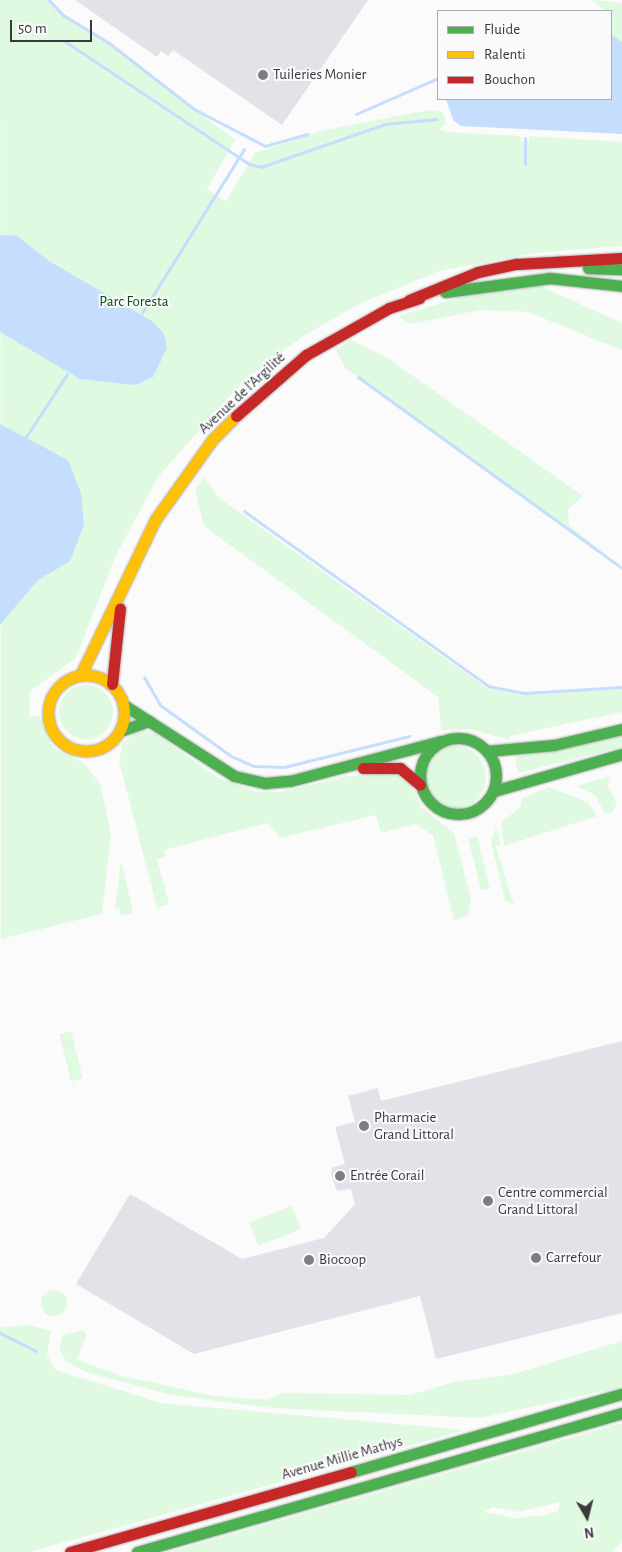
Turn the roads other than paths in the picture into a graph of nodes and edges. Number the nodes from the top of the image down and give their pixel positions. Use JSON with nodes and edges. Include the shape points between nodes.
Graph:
{"nodes":[{"id":1,"x":622,"y":258,"type":"edge"},
{"id":2,"x":622,"y":269,"type":"edge"},
{"id":3,"x":469,"y":286,"type":"junction"},
{"id":4,"x":622,"y":286,"type":"edge"},
{"id":5,"x":410,"y":300,"type":"junction"},
{"id":6,"x":124,"y":585,"type":"junction"},
{"id":7,"x":81,"y":674,"type":"junction"},
{"id":8,"x":112,"y":684,"type":"junction"},
{"id":9,"x":124,"y":705,"type":"junction"},
{"id":10,"x":149,"y":721,"type":"junction"},
{"id":11,"x":622,"y":729,"type":"edge"},
{"id":12,"x":120,"y":731,"type":"junction"},
{"id":13,"x":441,"y":741,"type":"junction"},
{"id":14,"x":487,"y":750,"type":"junction"},
{"id":15,"x":622,"y":754,"type":"edge"},
{"id":16,"x":330,"y":771,"type":"junction"},
{"id":17,"x":420,"y":785,"type":"junction"},
{"id":18,"x":494,"y":791,"type":"junction"},
{"id":19,"x":622,"y":1394,"type":"edge"},
{"id":20,"x":622,"y":1413,"type":"edge"},
{"id":21,"x":70,"y":1552,"type":"edge"},
{"id":22,"x":137,"y":1552,"type":"edge"}],
"edges":[{"from":1,"to":5,"type":"main road","via":[[517,264],[469,275]]},
{"from":2,"to":3,"type":"main road","via":[[571,269]]},
{"from":3,"to":4,"type":"main road","name":"Avenue de l'Argilité","via":[[577,278]]},
{"from":3,"to":5,"type":"main road","name":"Avenue de l'Argilité"},
{"from":5,"to":6,"type":"main road","name":"Avenue de l'Argilité","via":[[306,355],[238,412],[194,460],[171,493]]},
{"from":6,"to":7,"type":"main road","name":"Avenue de l'Argilité"},
{"from":6,"to":8,"type":"main road","name":"Avenue de l'Argilité"},
{"from":7,"to":8,"type":"main road"},
{"from":7,"to":12,"type":"main road","via":[[61,683],[48,702],[52,731],[67,746],[87,751],[103,748]]},
{"from":8,"to":9,"type":"main road"},
{"from":9,"to":10,"type":"main road"},
{"from":9,"to":12,"type":"main road"},
{"from":10,"to":12,"type":"main road"},
{"from":10,"to":16,"type":"main road","via":[[234,776],[250,781],[278,783]]},
{"from":11,"to":14,"type":"main road","via":[[554,745]]},
{"from":13,"to":14,"type":"main road","via":[[466,738]]},
{"from":13,"to":16,"type":"main road"},
{"from":13,"to":17,"type":"main road","via":[[423,760]]},
{"from":14,"to":18,"type":"main road","via":[[495,763]]},
{"from":15,"to":18,"type":"main road"},
{"from":16,"to":17,"type":"main road","via":[[388,766],[400,768]]},
{"from":17,"to":18,"type":"main road","via":[[434,806],[457,815],[483,806]]},
{"from":19,"to":21,"type":"main road","name":"Avenue Millie Mathys"},
{"from":20,"to":22,"type":"main road"}]}
